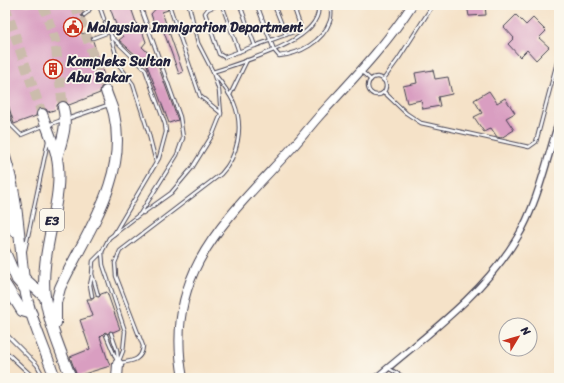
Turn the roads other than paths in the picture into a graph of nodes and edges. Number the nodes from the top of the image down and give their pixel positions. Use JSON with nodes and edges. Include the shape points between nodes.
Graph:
{"nodes":[{"id":1,"x":92,"y":5,"type":"edge"},
{"id":2,"x":99,"y":5,"type":"edge"},
{"id":3,"x":170,"y":5,"type":"edge"},
{"id":4,"x":189,"y":5,"type":"edge"},
{"id":5,"x":218,"y":5,"type":"edge"},
{"id":6,"x":222,"y":5,"type":"edge"},
{"id":7,"x":240,"y":5,"type":"edge"},
{"id":8,"x":257,"y":5,"type":"edge"},
{"id":9,"x":274,"y":5,"type":"edge"},
{"id":10,"x":293,"y":5,"type":"edge"},
{"id":11,"x":318,"y":5,"type":"edge"},
{"id":12,"x":331,"y":5,"type":"edge"},
{"id":13,"x":412,"y":5,"type":"edge"},
{"id":14,"x":433,"y":5,"type":"edge"},
{"id":15,"x":142,"y":11,"type":"dead end"},
{"id":16,"x":84,"y":15,"type":"dead end"},
{"id":17,"x":109,"y":32,"type":"junction"},
{"id":18,"x":286,"y":35,"type":"junction"},
{"id":19,"x":93,"y":38,"type":"dead end"},
{"id":20,"x":270,"y":41,"type":"junction"},
{"id":21,"x":255,"y":46,"type":"junction"},
{"id":22,"x":274,"y":50,"type":"junction"},
{"id":23,"x":240,"y":52,"type":"junction"},
{"id":24,"x":559,"y":54,"type":"edge"},
{"id":25,"x":247,"y":60,"type":"junction"},
{"id":26,"x":361,"y":70,"type":"junction"},
{"id":27,"x":213,"y":72,"type":"junction"},
{"id":28,"x":371,"y":80,"type":"junction"},
{"id":29,"x":383,"y":80,"type":"junction"},
{"id":30,"x":106,"y":91,"type":"tunnel mouth"},
{"id":31,"x":384,"y":92,"type":"junction"},
{"id":32,"x":230,"y":96,"type":"junction"},
{"id":33,"x":110,"y":104,"type":"junction"},
{"id":34,"x":5,"y":105,"type":"edge"},
{"id":35,"x":63,"y":107,"type":"tunnel mouth"},
{"id":36,"x":42,"y":114,"type":"tunnel mouth"},
{"id":37,"x":221,"y":114,"type":"junction"},
{"id":38,"x":66,"y":119,"type":"junction"},
{"id":39,"x":559,"y":121,"type":"edge"},
{"id":40,"x":46,"y":125,"type":"junction"},
{"id":41,"x":50,"y":137,"type":"junction"},
{"id":42,"x":5,"y":158,"type":"edge"},
{"id":43,"x":57,"y":158,"type":"junction"},
{"id":44,"x":156,"y":162,"type":"junction"},
{"id":45,"x":5,"y":192,"type":"edge"},
{"id":46,"x":140,"y":214,"type":"junction"},
{"id":47,"x":113,"y":235,"type":"junction"},
{"id":48,"x":19,"y":243,"type":"junction"},
{"id":49,"x":5,"y":252,"type":"edge"},
{"id":50,"x":102,"y":252,"type":"junction"},
{"id":51,"x":22,"y":260,"type":"junction"},
{"id":52,"x":92,"y":274,"type":"junction"},
{"id":53,"x":24,"y":278,"type":"junction"},
{"id":54,"x":5,"y":284,"type":"edge"},
{"id":55,"x":25,"y":289,"type":"junction"},
{"id":56,"x":98,"y":295,"type":"dead end"},
{"id":57,"x":92,"y":296,"type":"dead end"},
{"id":58,"x":45,"y":297,"type":"junction"},
{"id":59,"x":32,"y":314,"type":"junction"},
{"id":60,"x":53,"y":328,"type":"junction"},
{"id":61,"x":5,"y":333,"type":"edge"},
{"id":62,"x":111,"y":333,"type":"dead end"},
{"id":63,"x":106,"y":335,"type":"dead end"},
{"id":64,"x":5,"y":351,"type":"edge"},
{"id":65,"x":118,"y":364,"type":"junction"},
{"id":66,"x":388,"y":368,"type":"junction"},
{"id":67,"x":34,"y":378,"type":"edge"},
{"id":68,"x":44,"y":378,"type":"edge"},
{"id":69,"x":55,"y":378,"type":"edge"},
{"id":70,"x":71,"y":378,"type":"edge"},
{"id":71,"x":117,"y":378,"type":"edge"},
{"id":72,"x":184,"y":378,"type":"edge"},
{"id":73,"x":376,"y":378,"type":"edge"},
{"id":74,"x":404,"y":378,"type":"edge"}],
"edges":[{"from":1,"to":16,"type":"lane"},
{"from":2,"to":17,"type":"lane"},
{"from":3,"to":37,"type":"lane","via":[[200,96]]},
{"from":4,"to":27,"type":"lane","via":[[198,43]]},
{"from":5,"to":23,"type":"lane","via":[[204,13],[219,54],[226,57]]},
{"from":6,"to":23,"type":"lane"},
{"from":7,"to":21,"type":"lane"},
{"from":8,"to":20,"type":"lane"},
{"from":9,"to":18,"type":"lane"},
{"from":10,"to":18,"type":"lane","via":[[300,28]]},
{"from":11,"to":22,"type":"lane","via":[[317,14],[308,30],[293,42]]},
{"from":12,"to":22,"type":"lane","via":[[330,21],[316,42],[292,54],[279,56]]},
{"from":13,"to":26,"type":"street","via":[[400,24]]},
{"from":14,"to":29,"type":"lane"},
{"from":15,"to":46,"type":"lane","via":[[180,117],[183,138],[177,155]]},
{"from":17,"to":19,"type":"lane"},
{"from":17,"to":44,"type":"lane","via":[[119,65],[134,84]]},
{"from":17,"to":44,"type":"lane","via":[[145,69],[165,124],[166,132]]},
{"from":18,"to":20,"type":"lane"},
{"from":20,"to":21,"type":"lane"},
{"from":20,"to":22,"type":"lane"},
{"from":21,"to":23,"type":"lane"},
{"from":22,"to":25,"type":"lane"},
{"from":24,"to":31,"type":"lane","via":[[536,142],[529,147],[421,123]]},
{"from":25,"to":27,"type":"lane"},
{"from":25,"to":32,"type":"lane"},
{"from":26,"to":28,"type":"lane"},
{"from":26,"to":72,"type":"street","via":[[261,180],[210,241],[189,285],[181,312],[179,338]]},
{"from":27,"to":32,"type":"lane"},
{"from":27,"to":37,"type":"lane","via":[[219,91]]},
{"from":28,"to":29,"type":"lane","via":[[377,77]]},
{"from":28,"to":31,"type":"lane","via":[[369,87],[372,92],[379,95]]},
{"from":29,"to":31,"type":"lane","via":[[386,85]]},
{"from":30,"to":33,"type":"highway"},
{"from":32,"to":65,"type":"lane","via":[[235,105],[239,128],[236,148],[229,166],[120,251],[115,263],[116,276],[143,346],[142,354],[138,358]]},
{"from":33,"to":38,"type":"lane"},
{"from":33,"to":60,"type":"highway","via":[[114,113],[116,135],[113,174],[103,203],[60,288],[56,303],[56,323]]},
{"from":34,"to":40,"type":"lane","via":[[11,125],[21,135]]},
{"from":35,"to":38,"type":"highway"},
{"from":36,"to":40,"type":"highway","number":"E3"},
{"from":37,"to":46,"type":"lane","via":[[213,134],[192,168],[171,193]]},
{"from":38,"to":40,"type":"lane"},
{"from":38,"to":43,"type":"highway"},
{"from":39,"to":66,"type":"street","via":[[529,212],[517,238],[485,280],[445,322]]},
{"from":40,"to":41,"type":"highway","number":"E3"},
{"from":41,"to":43,"type":"highway","number":"E3"},
{"from":41,"to":51,"type":"lane","via":[[45,149],[30,232]]},
{"from":42,"to":48,"type":"highway","number":"E3","via":[[19,223]]},
{"from":43,"to":58,"type":"highway","number":"E3","via":[[56,202],[47,243]]},
{"from":44,"to":47,"type":"lane"},
{"from":45,"to":48,"type":"highway"},
{"from":46,"to":47,"type":"lane"},
{"from":47,"to":50,"type":"lane"},
{"from":48,"to":51,"type":"highway","number":"E3"},
{"from":49,"to":55,"type":"highway","via":[[17,280]]},
{"from":50,"to":52,"type":"lane","via":[[93,261]]},
{"from":50,"to":65,"type":"lane","via":[[103,265],[125,331],[123,351]]},
{"from":51,"to":53,"type":"highway","number":"E3"},
{"from":52,"to":56,"type":"lane"},
{"from":52,"to":57,"type":"lane"},
{"from":53,"to":55,"type":"highway","number":"E3"},
{"from":53,"to":58,"type":"highway"},
{"from":54,"to":59,"type":"highway","via":[[22,311]]},
{"from":55,"to":59,"type":"highway","number":"E3"},
{"from":58,"to":60,"type":"highway","number":"E3"},
{"from":59,"to":69,"type":"highway","number":"E3"},
{"from":60,"to":70,"type":"highway","number":"E3"},
{"from":61,"to":68,"type":"lane","via":[[37,365]]},
{"from":62,"to":65,"type":"lane","via":[[117,350]]},
{"from":63,"to":65,"type":"lane"},
{"from":64,"to":67,"type":"lane"},
{"from":65,"to":71,"type":"highway"},
{"from":66,"to":73,"type":"street"},
{"from":66,"to":74,"type":"lane"}]}
